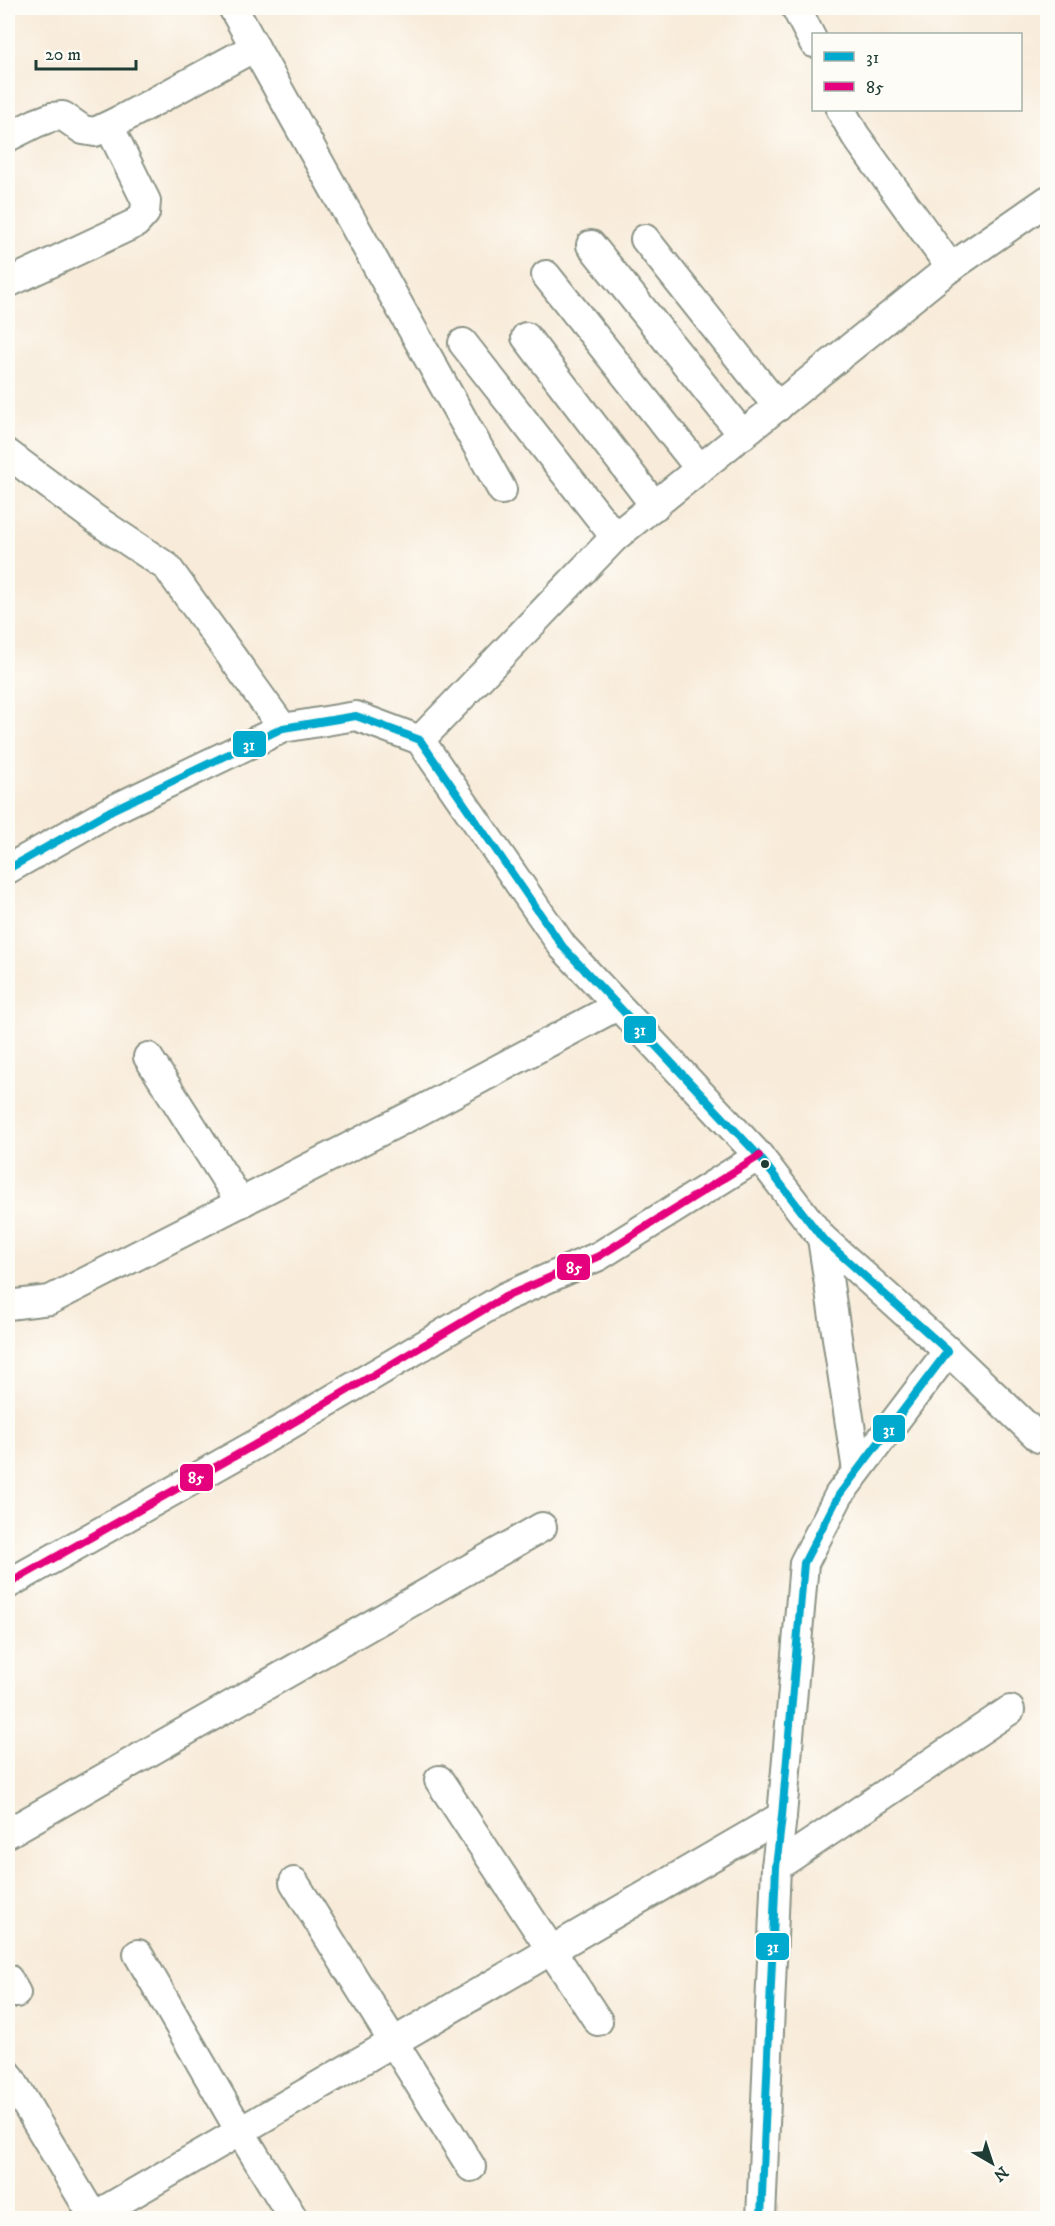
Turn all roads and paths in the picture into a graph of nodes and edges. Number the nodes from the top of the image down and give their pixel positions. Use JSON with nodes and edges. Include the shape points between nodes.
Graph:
{"nodes":[{"id":1,"x":233,"y":8,"type":"edge"},
{"id":2,"x":796,"y":8,"type":"edge"},
{"id":3,"x":812,"y":41,"type":"edge"},
{"id":4,"x":255,"y":47,"type":"junction"},
{"id":5,"x":842,"y":111,"type":"edge"},
{"id":6,"x":109,"y":126,"type":"junction"},
{"id":7,"x":8,"y":137,"type":"edge"},
{"id":8,"x":1047,"y":200,"type":"edge"},
{"id":9,"x":645,"y":239,"type":"dead end"},
{"id":10,"x":591,"y":245,"type":"dead end"},
{"id":11,"x":951,"y":268,"type":"junction"},
{"id":12,"x":546,"y":275,"type":"dead end"},
{"id":13,"x":8,"y":283,"type":"edge"},
{"id":14,"x":526,"y":337,"type":"dead end"},
{"id":15,"x":463,"y":343,"type":"dead end"},
{"id":16,"x":778,"y":407,"type":"junction"},
{"id":17,"x":743,"y":435,"type":"junction"},
{"id":18,"x":8,"y":454,"type":"edge"},
{"id":19,"x":700,"y":469,"type":"junction"},
{"id":20,"x":502,"y":490,"type":"dead end"},
{"id":21,"x":655,"y":506,"type":"junction"},
{"id":22,"x":615,"y":537,"type":"junction"},
{"id":23,"x":284,"y":728,"type":"junction"},
{"id":24,"x":420,"y":740,"type":"junction"},
{"id":25,"x":8,"y":869,"type":"edge"},
{"id":26,"x":617,"y":1006,"type":"junction"},
{"id":27,"x":148,"y":1057,"type":"dead end"},
{"id":28,"x":759,"y":1156,"type":"junction"},
{"id":29,"x":241,"y":1203,"type":"junction"},
{"id":30,"x":822,"y":1238,"type":"junction"},
{"id":31,"x":8,"y":1305,"type":"edge"},
{"id":32,"x":948,"y":1351,"type":"junction"},
{"id":33,"x":1039,"y":1438,"type":"dead end"},
{"id":34,"x":857,"y":1471,"type":"junction"},
{"id":35,"x":542,"y":1527,"type":"dead end"},
{"id":36,"x":8,"y":1584,"type":"edge"},
{"id":37,"x":1010,"y":1710,"type":"dead end"},
{"id":38,"x":439,"y":1780,"type":"dead end"},
{"id":39,"x":782,"y":1816,"type":"junction"},
{"id":40,"x":8,"y":1833,"type":"edge"},
{"id":41,"x":776,"y":1868,"type":"junction"},
{"id":42,"x":294,"y":1882,"type":"dead end"},
{"id":43,"x":551,"y":1950,"type":"junction"},
{"id":44,"x":138,"y":1954,"type":"dead end"},
{"id":45,"x":598,"y":2021,"type":"dead end"},
{"id":46,"x":394,"y":2042,"type":"junction"},
{"id":47,"x":8,"y":2074,"type":"edge"},
{"id":48,"x":240,"y":2132,"type":"junction"},
{"id":49,"x":471,"y":2168,"type":"dead end"},
{"id":50,"x":93,"y":2218,"type":"edge"},
{"id":51,"x":293,"y":2218,"type":"edge"},
{"id":52,"x":761,"y":2218,"type":"edge"}],
"edges":[{"from":1,"to":4,"type":"street"},
{"from":2,"to":3,"type":"street"},
{"from":4,"to":6,"type":"street"},
{"from":4,"to":20,"type":"street"},
{"from":5,"to":11,"type":"street"},
{"from":6,"to":7,"type":"street","via":[[94,132],[83,130],[63,116],[52,117]]},
{"from":6,"to":13,"type":"street","via":[[146,201],[146,213],[136,223]]},
{"from":8,"to":11,"type":"street"},
{"from":9,"to":16,"type":"street"},
{"from":10,"to":17,"type":"street"},
{"from":11,"to":16,"type":"street"},
{"from":12,"to":19,"type":"street"},
{"from":14,"to":21,"type":"street"},
{"from":15,"to":22,"type":"street"},
{"from":16,"to":17,"type":"street"},
{"from":17,"to":19,"type":"street"},
{"from":18,"to":23,"type":"street","via":[[166,567]]},
{"from":19,"to":21,"type":"street"},
{"from":21,"to":22,"type":"street"},
{"from":22,"to":24,"type":"street"},
{"from":23,"to":24,"type":"street","via":[[356,716]]},
{"from":23,"to":25,"type":"street","via":[[112,810]]},
{"from":24,"to":26,"type":"street","via":[[563,947]]},
{"from":26,"to":28,"type":"street"},
{"from":26,"to":29,"type":"street"},
{"from":27,"to":29,"type":"street"},
{"from":28,"to":30,"type":"street"},
{"from":28,"to":36,"type":"street","via":[[599,1256],[506,1298]]},
{"from":29,"to":31,"type":"street","via":[[50,1300]]},
{"from":30,"to":32,"type":"street"},
{"from":30,"to":34,"type":"street"},
{"from":32,"to":33,"type":"street"},
{"from":32,"to":34,"type":"street"},
{"from":34,"to":39,"type":"street","via":[[839,1495],[804,1563]]},
{"from":35,"to":40,"type":"street"},
{"from":37,"to":41,"type":"street"},
{"from":38,"to":43,"type":"street"},
{"from":39,"to":41,"type":"street"},
{"from":39,"to":43,"type":"street"},
{"from":41,"to":52,"type":"street"},
{"from":42,"to":46,"type":"street"},
{"from":43,"to":45,"type":"street"},
{"from":43,"to":46,"type":"street"},
{"from":44,"to":48,"type":"street"},
{"from":46,"to":48,"type":"street"},
{"from":46,"to":49,"type":"street"},
{"from":47,"to":50,"type":"street"},
{"from":48,"to":50,"type":"street"},
{"from":48,"to":51,"type":"street"}]}
